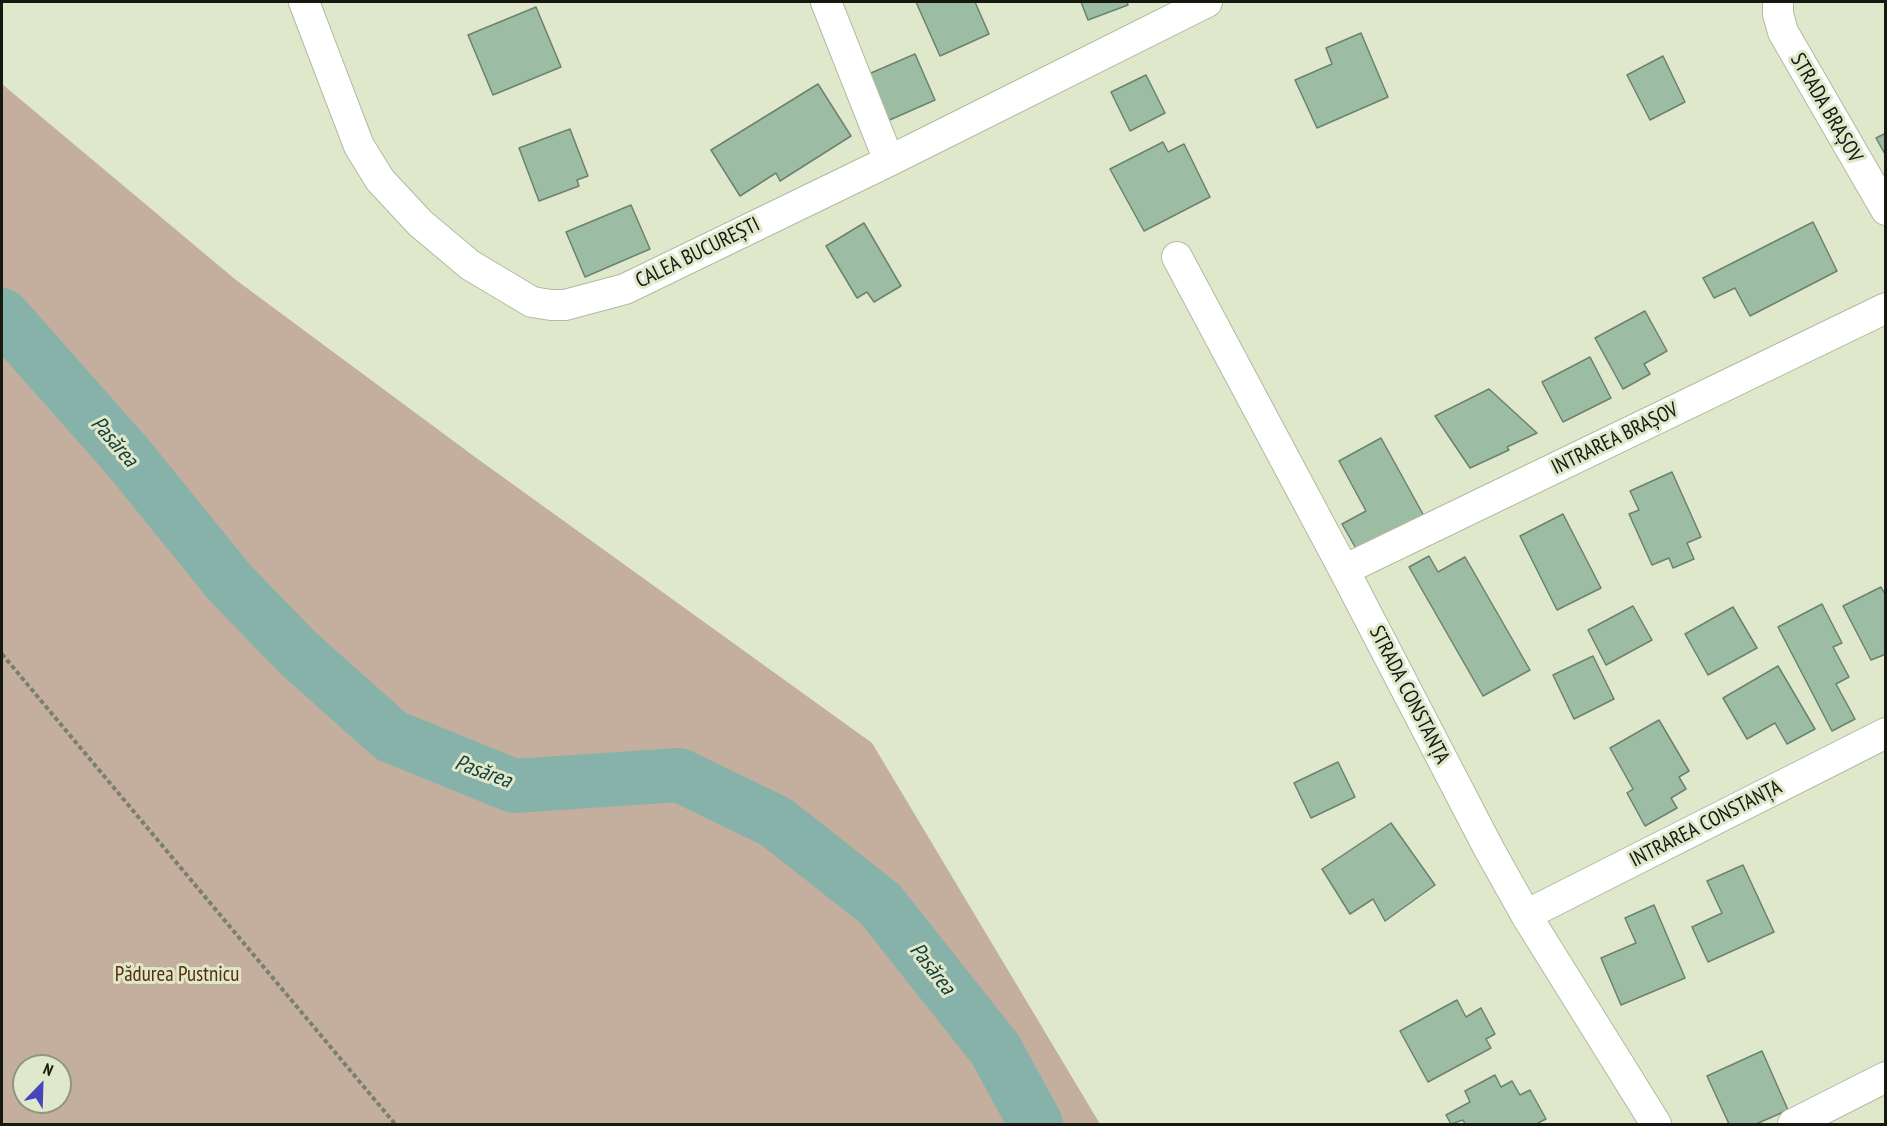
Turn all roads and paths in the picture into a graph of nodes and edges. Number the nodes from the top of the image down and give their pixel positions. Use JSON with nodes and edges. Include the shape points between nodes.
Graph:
{"nodes":[{"id":1,"x":304,"y":2,"type":"edge"},
{"id":2,"x":826,"y":2,"type":"edge"},
{"id":3,"x":1208,"y":2,"type":"edge"},
{"id":4,"x":1778,"y":2,"type":"edge"},
{"id":5,"x":889,"y":161,"type":"junction"},
{"id":6,"x":1886,"y":210,"type":"edge"},
{"id":7,"x":1178,"y":257,"type":"dead end"},
{"id":8,"x":1886,"y":308,"type":"edge"},
{"id":9,"x":1344,"y":570,"type":"junction"},
{"id":10,"x":2,"y":654,"type":"edge"},
{"id":11,"x":1886,"y":733,"type":"edge"},
{"id":12,"x":1526,"y":915,"type":"junction"},
{"id":13,"x":1886,"y":1077,"type":"edge"},
{"id":14,"x":395,"y":1125,"type":"edge"},
{"id":15,"x":1656,"y":1125,"type":"edge"},
{"id":16,"x":1793,"y":1125,"type":"edge"}],
"edges":[{"from":1,"to":5,"type":"street","name":"CALEA BUCUREȘTI","via":[[359,146],[380,180],[420,223],[470,265],[532,302],[565,305],[625,289]]},
{"from":2,"to":5,"type":"street"},
{"from":3,"to":5,"type":"street","name":"CALEA BUCUREȘTI"},
{"from":4,"to":6,"type":"street","name":"STRADA BRAȘOV","via":[[1783,32]]},
{"from":7,"to":9,"type":"street","name":"STRADA CONSTANȚA"},
{"from":8,"to":9,"type":"street","name":"INTRAREA BRAȘOV"},
{"from":9,"to":12,"type":"street","name":"STRADA CONSTANȚA"},
{"from":10,"to":14,"type":"path"},
{"from":11,"to":12,"type":"street","name":"INTRAREA CONSTANȚA"},
{"from":12,"to":15,"type":"street","name":"STRADA CONSTANȚA"},
{"from":13,"to":16,"type":"street"}]}
